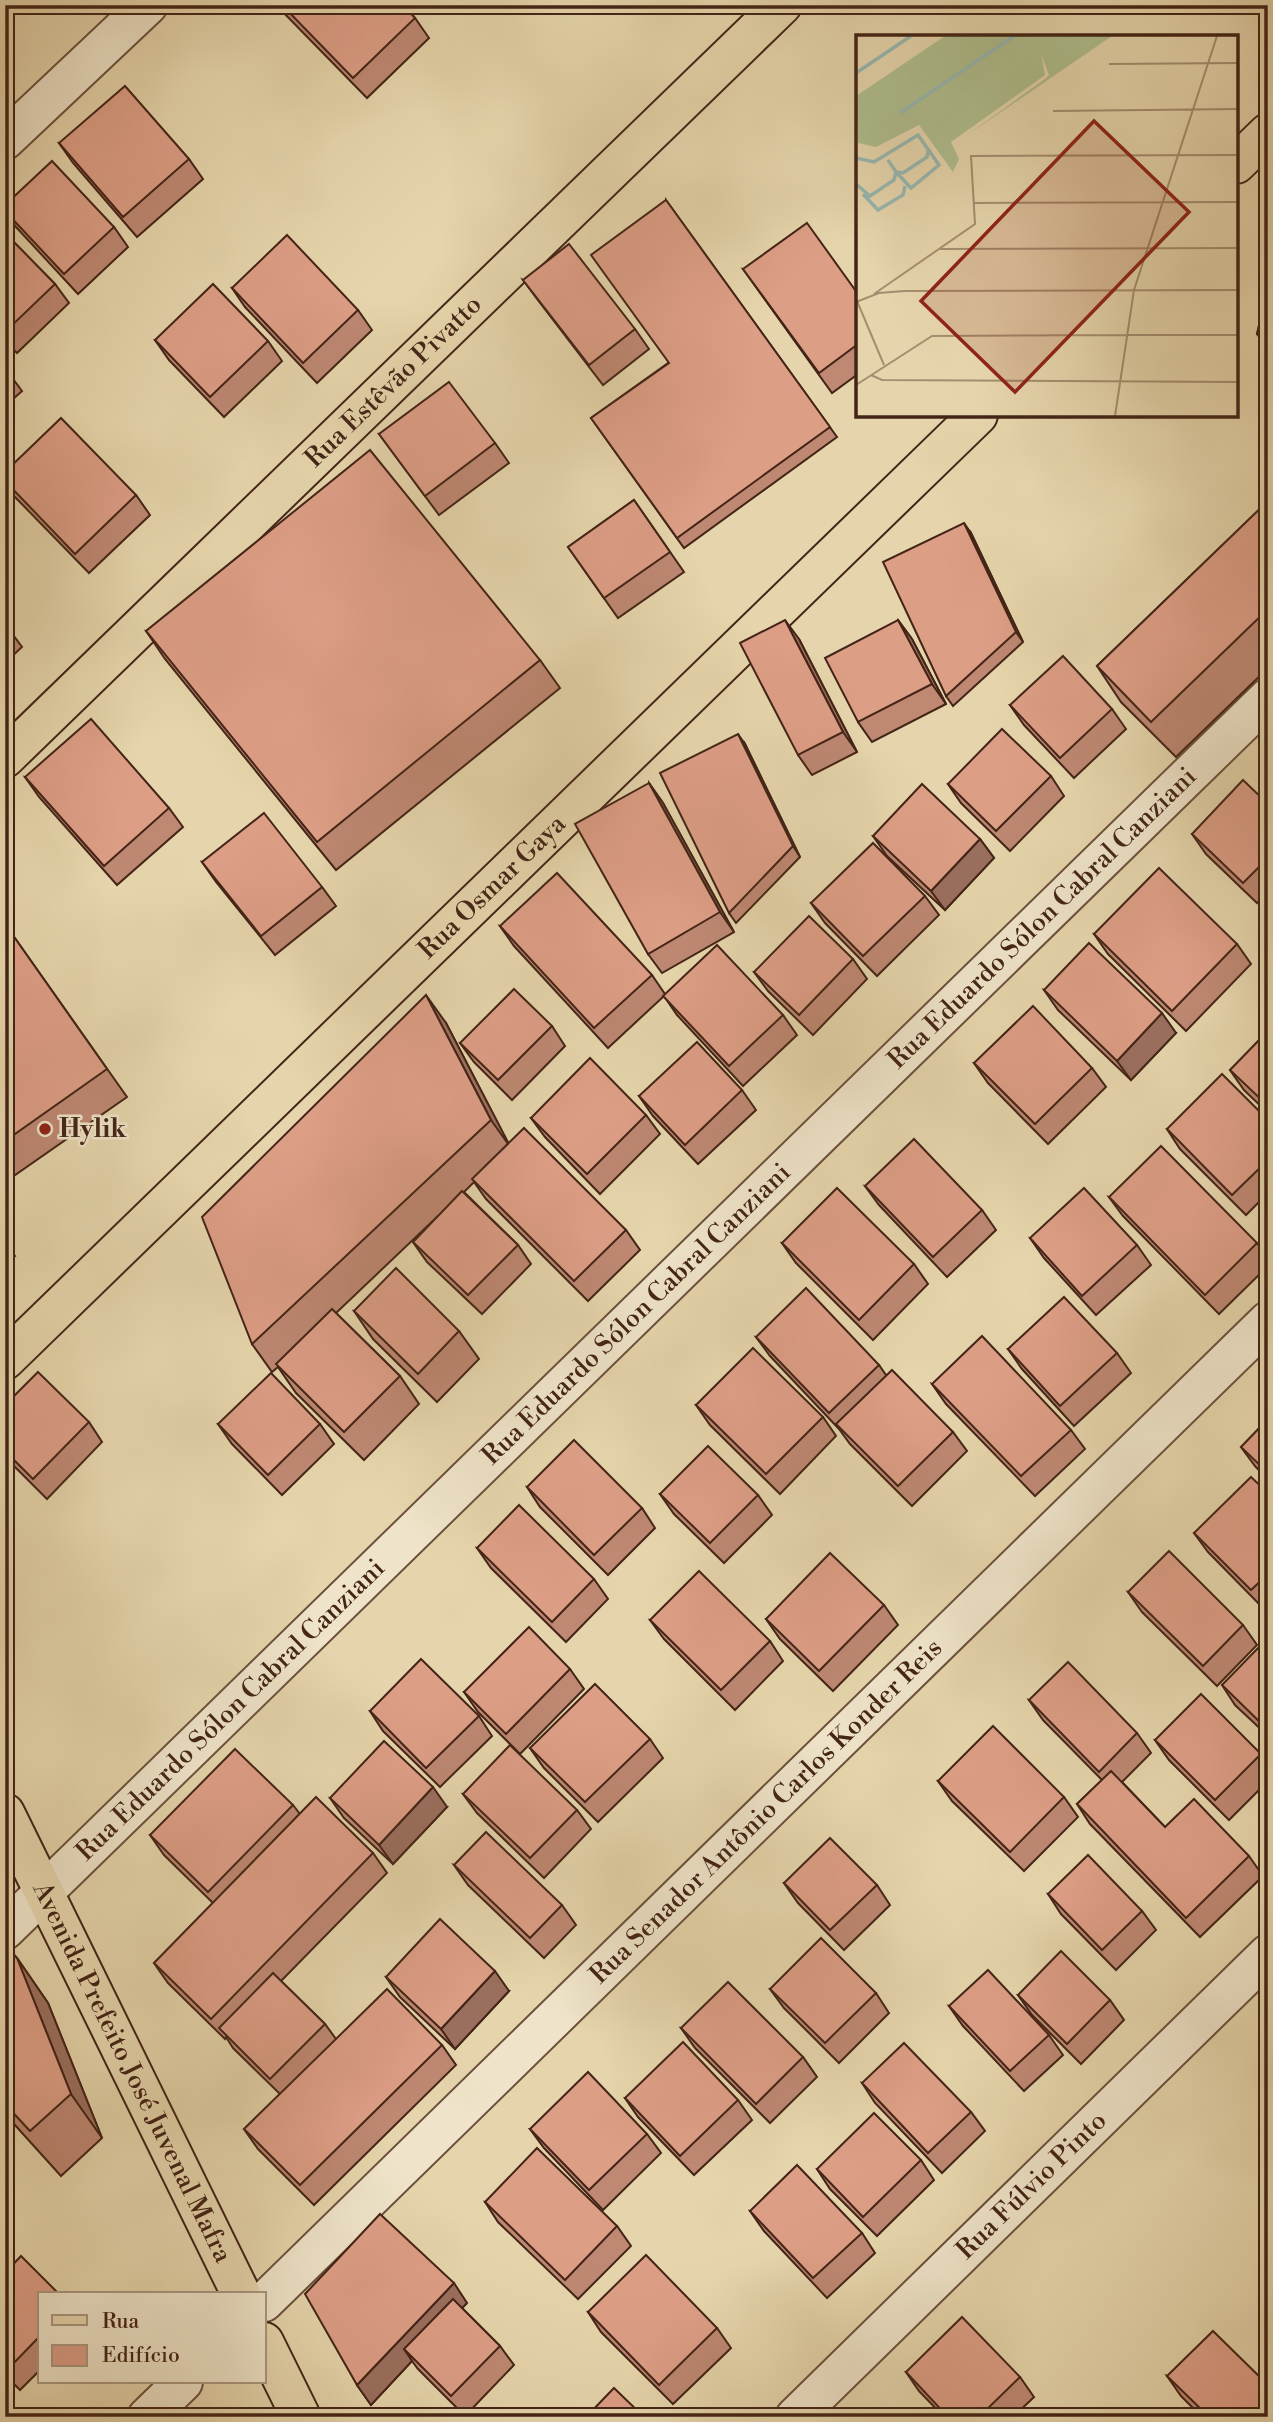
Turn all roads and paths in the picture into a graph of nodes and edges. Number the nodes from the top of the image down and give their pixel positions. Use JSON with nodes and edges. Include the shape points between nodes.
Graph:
{"nodes":[{"id":1,"x":148,"y":5,"type":"edge"},
{"id":2,"x":782,"y":5,"type":"edge"},
{"id":3,"x":1268,"y":133,"type":"edge"},
{"id":4,"x":5,"y":140,"type":"edge"},
{"id":5,"x":1238,"y":162,"type":"edge"},
{"id":6,"x":977,"y":416,"type":"edge"},
{"id":7,"x":1268,"y":698,"type":"edge"},
{"id":8,"x":5,"y":758,"type":"edge"},
{"id":9,"x":1268,"y":1321,"type":"edge"},
{"id":10,"x":5,"y":1360,"type":"edge"},
{"id":11,"x":5,"y":1813,"type":"edge"},
{"id":12,"x":45,"y":1891,"type":"junction"},
{"id":13,"x":5,"y":1930,"type":"edge"},
{"id":14,"x":1268,"y":1954,"type":"edge"},
{"id":15,"x":240,"y":2292,"type":"edge"},
{"id":16,"x":266,"y":2300,"type":"edge"},
{"id":17,"x":266,"y":2346,"type":"edge"},
{"id":18,"x":181,"y":2384,"type":"edge"},
{"id":19,"x":147,"y":2417,"type":"edge"},
{"id":20,"x":301,"y":2417,"type":"edge"},
{"id":21,"x":795,"y":2417,"type":"edge"}],
"edges":[{"from":1,"to":4,"type":"street"},
{"from":2,"to":8,"type":"main road","name":"Rua Estêvão Pivatto"},
{"from":3,"to":5,"type":"main road"},
{"from":6,"to":10,"type":"main road","name":"Rua Osmar Gaya"},
{"from":7,"to":12,"type":"street","name":"Rua Eduardo Sólon Cabral Canziani"},
{"from":9,"to":16,"type":"street","name":"Rua Senador Antônio Carlos Konder Reis"},
{"from":11,"to":12,"type":"main road","name":"Avenida Prefeito José Juvenal Mafra"},
{"from":12,"to":13,"type":"street","name":"Rua Eduardo Sólon Cabral Canziani"},
{"from":12,"to":15,"type":"main road","name":"Avenida Prefeito José Juvenal Mafra"},
{"from":14,"to":21,"type":"street","name":"Rua Fúlvio Pinto"},
{"from":17,"to":20,"type":"main road"},
{"from":18,"to":19,"type":"street"}]}
